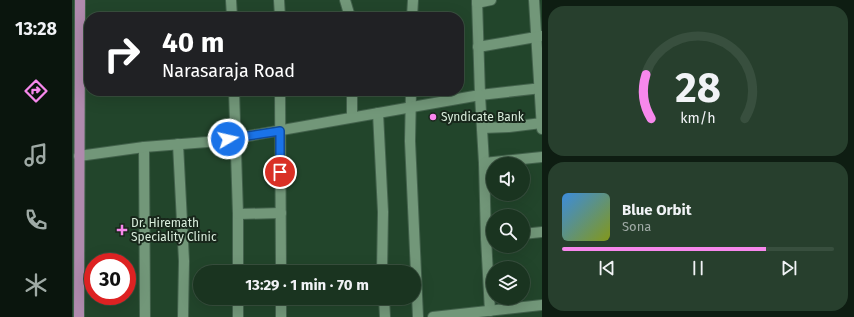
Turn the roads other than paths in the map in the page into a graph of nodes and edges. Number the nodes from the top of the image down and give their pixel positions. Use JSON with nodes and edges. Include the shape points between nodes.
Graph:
{"nodes":[{"id":1,"x":80,"y":0,"type":"edge"},
{"id":2,"x":231,"y":0,"type":"edge"},
{"id":3,"x":279,"y":0,"type":"edge"},
{"id":4,"x":345,"y":0,"type":"edge"},
{"id":5,"x":413,"y":0,"type":"edge"},
{"id":6,"x":491,"y":0,"type":"edge"},
{"id":7,"x":534,"y":0,"type":"edge"},
{"id":8,"x":477,"y":2,"type":"edge"},
{"id":9,"x":232,"y":12,"type":"edge"},
{"id":10,"x":280,"y":12,"type":"edge"},
{"id":11,"x":349,"y":12,"type":"edge"},
{"id":12,"x":412,"y":12,"type":"edge"},
{"id":13,"x":76,"y":32,"type":"edge"},
{"id":14,"x":539,"y":36,"type":"edge"},
{"id":15,"x":478,"y":47,"type":"junction"},
{"id":16,"x":540,"y":88,"type":"edge"},
{"id":17,"x":480,"y":95,"type":"junction"},
{"id":18,"x":234,"y":96,"type":"edge"},
{"id":19,"x":280,"y":96,"type":"edge"},
{"id":20,"x":352,"y":96,"type":"edge"},
{"id":21,"x":411,"y":96,"type":"edge"},
{"id":22,"x":410,"y":107,"type":"junction"},
{"id":23,"x":378,"y":113,"type":"junction"},
{"id":24,"x":352,"y":118,"type":"junction"},
{"id":25,"x":542,"y":123,"type":"edge"},
{"id":26,"x":482,"y":128,"type":"junction"},
{"id":27,"x":542,"y":129,"type":"edge"},
{"id":28,"x":280,"y":131,"type":"junction"},
{"id":29,"x":236,"y":138,"type":"junction"},
{"id":30,"x":178,"y":144,"type":"junction"},
{"id":31,"x":144,"y":147,"type":"junction"},
{"id":32,"x":79,"y":156,"type":"junction"},
{"id":33,"x":542,"y":157,"type":"edge"},
{"id":34,"x":484,"y":163,"type":"junction"},
{"id":35,"x":487,"y":209,"type":"edge"},
{"id":36,"x":281,"y":213,"type":"junction"},
{"id":37,"x":238,"y":214,"type":"junction"},
{"id":38,"x":542,"y":232,"type":"edge"},
{"id":39,"x":530,"y":233,"type":"edge"},
{"id":40,"x":489,"y":253,"type":"edge"},
{"id":41,"x":238,"y":265,"type":"edge"},
{"id":42,"x":281,"y":265,"type":"edge"},
{"id":43,"x":382,"y":265,"type":"edge"},
{"id":44,"x":238,"y":305,"type":"edge"},
{"id":45,"x":281,"y":305,"type":"edge"},
{"id":46,"x":384,"y":305,"type":"edge"},
{"id":47,"x":542,"y":305,"type":"edge"},
{"id":48,"x":490,"y":311,"type":"junction"},
{"id":49,"x":76,"y":315,"type":"edge"},
{"id":50,"x":145,"y":317,"type":"edge"},
{"id":51,"x":184,"y":317,"type":"edge"},
{"id":52,"x":238,"y":317,"type":"edge"},
{"id":53,"x":281,"y":317,"type":"edge"},
{"id":54,"x":385,"y":317,"type":"edge"},
{"id":55,"x":418,"y":317,"type":"edge"},
{"id":56,"x":433,"y":317,"type":"edge"}],
"edges":[{"from":1,"to":13,"type":"main road"},
{"from":2,"to":9,"type":"street"},
{"from":3,"to":10,"type":"street"},
{"from":4,"to":11,"type":"street"},
{"from":5,"to":12,"type":"street"},
{"from":6,"to":8,"type":"street"},
{"from":7,"to":14,"type":"street"},
{"from":8,"to":15,"type":"street"},
{"from":13,"to":32,"type":"main road"},
{"from":14,"to":15,"type":"street"},
{"from":14,"to":16,"type":"street"},
{"from":15,"to":17,"type":"street"},
{"from":16,"to":17,"type":"street"},
{"from":16,"to":25,"type":"street"},
{"from":17,"to":22,"type":"street"},
{"from":17,"to":26,"type":"street"},
{"from":18,"to":29,"type":"street"},
{"from":19,"to":28,"type":"street"},
{"from":20,"to":24,"type":"street"},
{"from":21,"to":22,"type":"street"},
{"from":22,"to":23,"type":"street"},
{"from":22,"to":55,"type":"street"},
{"from":23,"to":24,"type":"street"},
{"from":23,"to":43,"type":"street","via":[[383,212]]},
{"from":24,"to":28,"type":"street"},
{"from":25,"to":26,"type":"street"},
{"from":25,"to":27,"type":"street"},
{"from":26,"to":34,"type":"street"},
{"from":28,"to":29,"type":"street"},
{"from":28,"to":36,"type":"street"},
{"from":29,"to":30,"type":"street"},
{"from":29,"to":37,"type":"street"},
{"from":30,"to":31,"type":"street"},
{"from":30,"to":51,"type":"street"},
{"from":31,"to":32,"type":"street"},
{"from":31,"to":50,"type":"street"},
{"from":32,"to":49,"type":"main road"},
{"from":33,"to":34,"type":"street"},
{"from":34,"to":35,"type":"street"},
{"from":36,"to":37,"type":"street"},
{"from":36,"to":42,"type":"street"},
{"from":37,"to":41,"type":"street"},
{"from":38,"to":39,"type":"street"},
{"from":40,"to":48,"type":"street"},
{"from":44,"to":52,"type":"street"},
{"from":45,"to":53,"type":"street"},
{"from":46,"to":54,"type":"street"},
{"from":47,"to":48,"type":"street"},
{"from":48,"to":56,"type":"street"}]}
